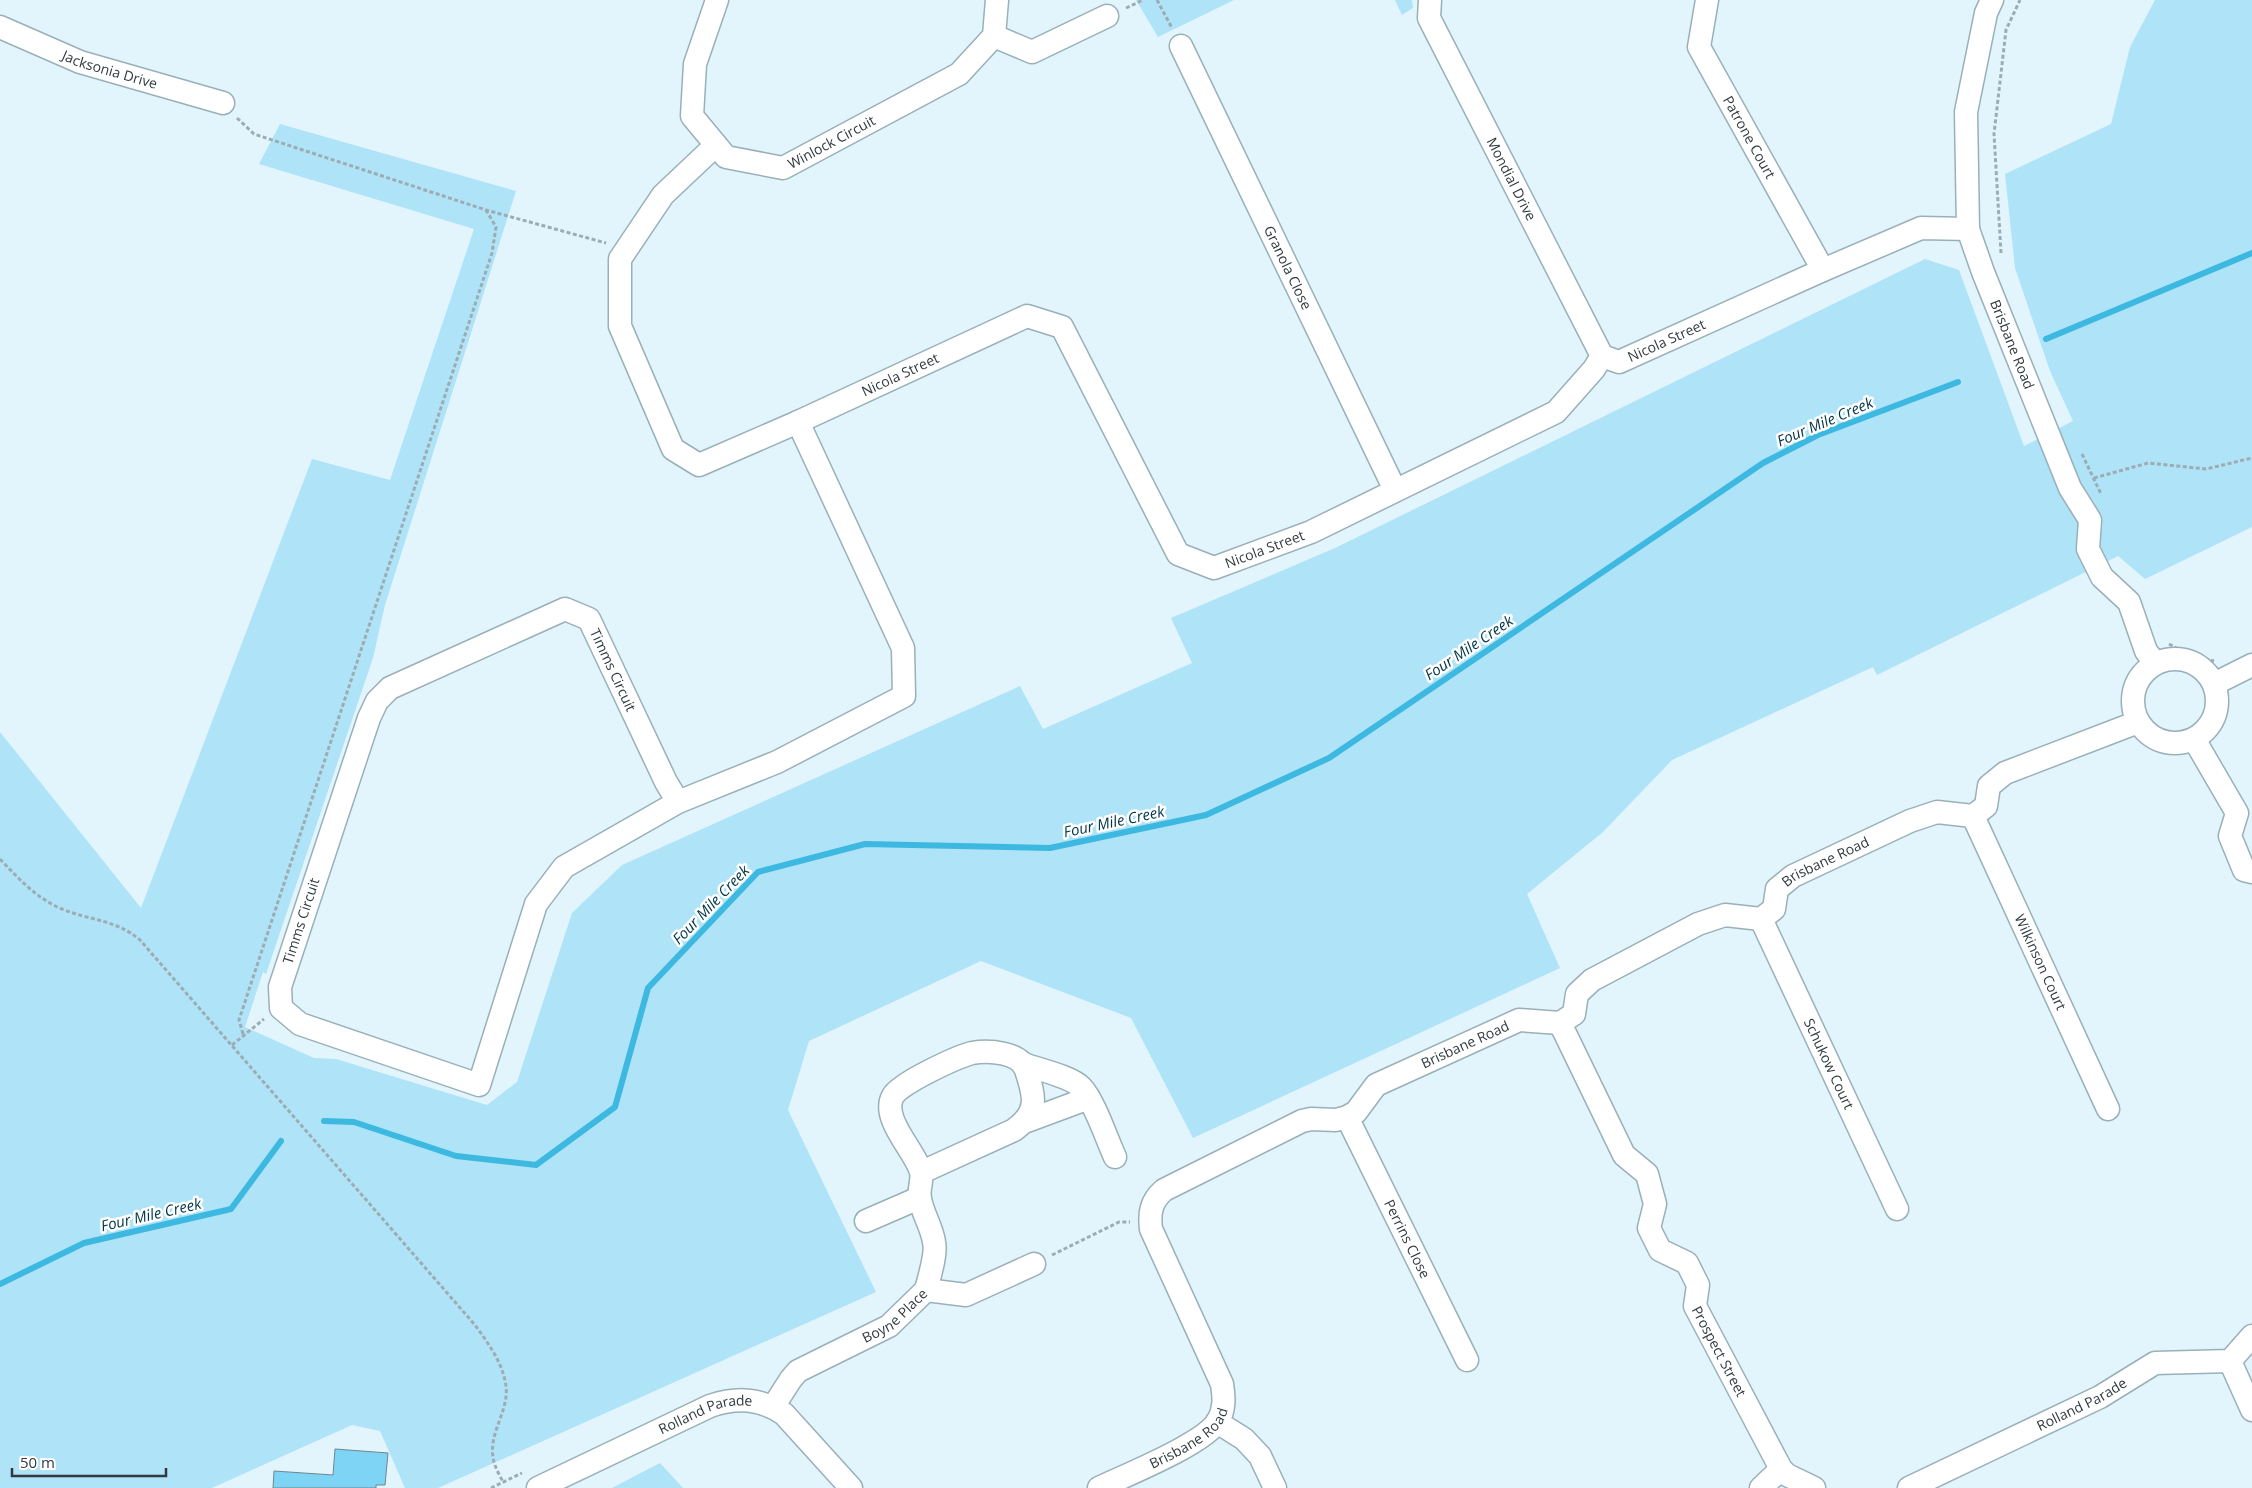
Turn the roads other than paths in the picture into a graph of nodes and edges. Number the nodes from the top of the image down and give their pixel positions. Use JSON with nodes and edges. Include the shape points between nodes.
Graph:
{"nodes":[{"id":1,"x":717,"y":0,"type":"edge"},
{"id":2,"x":997,"y":0,"type":"edge"},
{"id":3,"x":1430,"y":0,"type":"edge"},
{"id":4,"x":1707,"y":0,"type":"edge"},
{"id":5,"x":1992,"y":0,"type":"edge"},
{"id":6,"x":1107,"y":16,"type":"dead end"},
{"id":7,"x":0,"y":27,"type":"edge"},
{"id":8,"x":994,"y":36,"type":"junction"},
{"id":9,"x":1181,"y":46,"type":"road end"},
{"id":10,"x":223,"y":104,"type":"road end"},
{"id":11,"x":716,"y":145,"type":"junction"},
{"id":12,"x":1968,"y":229,"type":"junction"},
{"id":13,"x":1823,"y":270,"type":"junction"},
{"id":14,"x":1602,"y":356,"type":"junction"},
{"id":15,"x":798,"y":422,"type":"junction"},
{"id":16,"x":1395,"y":490,"type":"junction"},
{"id":17,"x":2155,"y":663,"type":"junction"},
{"id":18,"x":2252,"y":664,"type":"edge"},
{"id":19,"x":2219,"y":681,"type":"junction"},
{"id":20,"x":2138,"y":722,"type":"junction"},
{"id":21,"x":2194,"y":739,"type":"junction"},
{"id":22,"x":678,"y":802,"type":"junction"},
{"id":23,"x":1973,"y":816,"type":"junction"},
{"id":24,"x":2252,"y":872,"type":"edge"},
{"id":25,"x":1761,"y":919,"type":"junction"},
{"id":26,"x":1560,"y":1023,"type":"junction"},
{"id":27,"x":1024,"y":1064,"type":"junction"},
{"id":28,"x":1089,"y":1098,"type":"junction"},
{"id":29,"x":2108,"y":1109,"type":"dead end"},
{"id":30,"x":1348,"y":1117,"type":"junction"},
{"id":31,"x":1027,"y":1120,"type":"junction"},
{"id":32,"x":1115,"y":1157,"type":"dead end"},
{"id":33,"x":922,"y":1172,"type":"junction"},
{"id":34,"x":919,"y":1198,"type":"junction"},
{"id":35,"x":1897,"y":1209,"type":"dead end"},
{"id":36,"x":866,"y":1221,"type":"dead end"},
{"id":37,"x":1034,"y":1264,"type":"road end"},
{"id":38,"x":926,"y":1290,"type":"junction"},
{"id":39,"x":2252,"y":1336,"type":"edge"},
{"id":40,"x":1466,"y":1360,"type":"dead end"},
{"id":41,"x":2230,"y":1361,"type":"junction"},
{"id":42,"x":773,"y":1407,"type":"junction"},
{"id":43,"x":2252,"y":1410,"type":"edge"},
{"id":44,"x":1217,"y":1422,"type":"junction"},
{"id":45,"x":1781,"y":1469,"type":"junction"},
{"id":46,"x":538,"y":1488,"type":"edge"},
{"id":47,"x":851,"y":1488,"type":"edge"},
{"id":48,"x":1099,"y":1488,"type":"edge"},
{"id":49,"x":1275,"y":1488,"type":"edge"},
{"id":50,"x":1761,"y":1488,"type":"edge"},
{"id":51,"x":1814,"y":1488,"type":"edge"},
{"id":52,"x":1909,"y":1488,"type":"edge"}],
"edges":[{"from":1,"to":11,"type":"street","name":"Winlock Circuit","via":[[695,64],[692,116]]},
{"from":2,"to":8,"type":"street"},
{"from":3,"to":14,"type":"street","name":"Mondial Drive","via":[[1429,18]]},
{"from":4,"to":13,"type":"street","name":"Patrone Court","via":[[1700,47]]},
{"from":5,"to":12,"type":"street","name":"Brisbane Road","via":[[1986,13],[1966,112]]},
{"from":6,"to":8,"type":"street","via":[[1032,52]]},
{"from":7,"to":10,"type":"street","name":"Jacksonia Drive","via":[[80,62]]},
{"from":8,"to":11,"type":"street","name":"Winlock Circuit","via":[[959,74],[783,168],[726,158]]},
{"from":9,"to":16,"type":"street","name":"Granola Close"},
{"from":11,"to":15,"type":"street","name":"Nicola Street","via":[[663,195],[620,259],[620,326],[673,449],[699,465]]},
{"from":12,"to":13,"type":"street","name":"Nicola Street","via":[[1921,228]]},
{"from":12,"to":17,"type":"street","name":"Brisbane Road","via":[[1992,268],[2070,488],[2090,520],[2088,549],[2102,577],[2129,602],[2146,651]]},
{"from":13,"to":14,"type":"street","name":"Nicola Street","via":[[1619,362]]},
{"from":14,"to":16,"type":"street","name":"Nicola Street","via":[[1556,412]]},
{"from":15,"to":16,"type":"street","name":"Nicola Street","via":[[1027,316],[1062,327],[1178,554],[1214,568],[1311,532]]},
{"from":15,"to":22,"type":"street","via":[[903,648],[904,696],[777,762]]},
{"from":17,"to":19,"type":"street","via":[[2182,659]]},
{"from":17,"to":20,"type":"street","via":[[2144,672],[2134,689],[2133,710]]},
{"from":18,"to":19,"type":"street"},
{"from":19,"to":21,"type":"street","via":[[2215,715]]},
{"from":20,"to":21,"type":"street","via":[[2152,736],[2169,743]]},
{"from":20,"to":23,"type":"street","via":[[2005,773],[1989,786],[1986,806]]},
{"from":21,"to":24,"type":"street","via":[[2237,813],[2230,836],[2244,870]]},
{"from":22,"to":22,"type":"street","name":"Timms Circuit","via":[[564,867],[536,904],[480,1085],[300,1024],[281,1008],[280,987],[369,718],[377,701],[390,688],[565,609],[589,619]]},
{"from":23,"to":25,"type":"street","name":"Brisbane Road","via":[[1937,812],[1919,818],[1793,876],[1777,889],[1774,909]]},
{"from":23,"to":29,"type":"street","name":"Wilkinson Court"},
{"from":25,"to":26,"type":"street","via":[[1725,915],[1698,924],[1592,980],[1577,994],[1574,1014]]},
{"from":25,"to":35,"type":"street","name":"Schukow Court"},
{"from":26,"to":30,"type":"street","name":"Brisbane Road","via":[[1524,1019],[1497,1028],[1376,1085],[1356,1112]]},
{"from":26,"to":45,"type":"street","name":"Prospect Street","via":[[1624,1154],[1647,1174],[1655,1204],[1649,1228],[1660,1250],[1687,1263],[1698,1285],[1695,1306]]},
{"from":27,"to":28,"type":"street","via":[[1071,1081],[1081,1087]]},
{"from":27,"to":31,"type":"street","via":[[1034,1090]]},
{"from":27,"to":33,"type":"street","via":[[1012,1056],[971,1053],[922,1075],[893,1096],[889,1106],[900,1136]]},
{"from":28,"to":31,"type":"street"},
{"from":28,"to":32,"type":"street"},
{"from":30,"to":40,"type":"street","name":"Perrins Close"},
{"from":30,"to":44,"type":"street","name":"Brisbane Road","via":[[1302,1121],[1170,1186],[1159,1194],[1150,1208],[1154,1239],[1222,1384],[1225,1400]]},
{"from":31,"to":33,"type":"street","via":[[1014,1130]]},
{"from":33,"to":34,"type":"street"},
{"from":34,"to":36,"type":"street"},
{"from":34,"to":38,"type":"street","via":[[935,1244]]},
{"from":37,"to":38,"type":"street","name":"Boyne Place","via":[[966,1295]]},
{"from":38,"to":42,"type":"street","name":"Boyne Place","via":[[889,1326],[798,1371]]},
{"from":39,"to":41,"type":"street"},
{"from":41,"to":43,"type":"street"},
{"from":41,"to":52,"type":"street","name":"Rolland Parade","via":[[2155,1362],[2100,1397]]},
{"from":42,"to":46,"type":"street","name":"Rolland Parade","via":[[739,1399],[710,1406]]},
{"from":42,"to":47,"type":"street","name":"Rolland Parade","via":[[784,1414]]},
{"from":44,"to":48,"type":"street","name":"Brisbane Road","via":[[1198,1440]]},
{"from":44,"to":49,"type":"street","via":[[1244,1439],[1260,1456]]},
{"from":45,"to":50,"type":"street"},
{"from":45,"to":51,"type":"street","name":"Prospect Street"}]}
